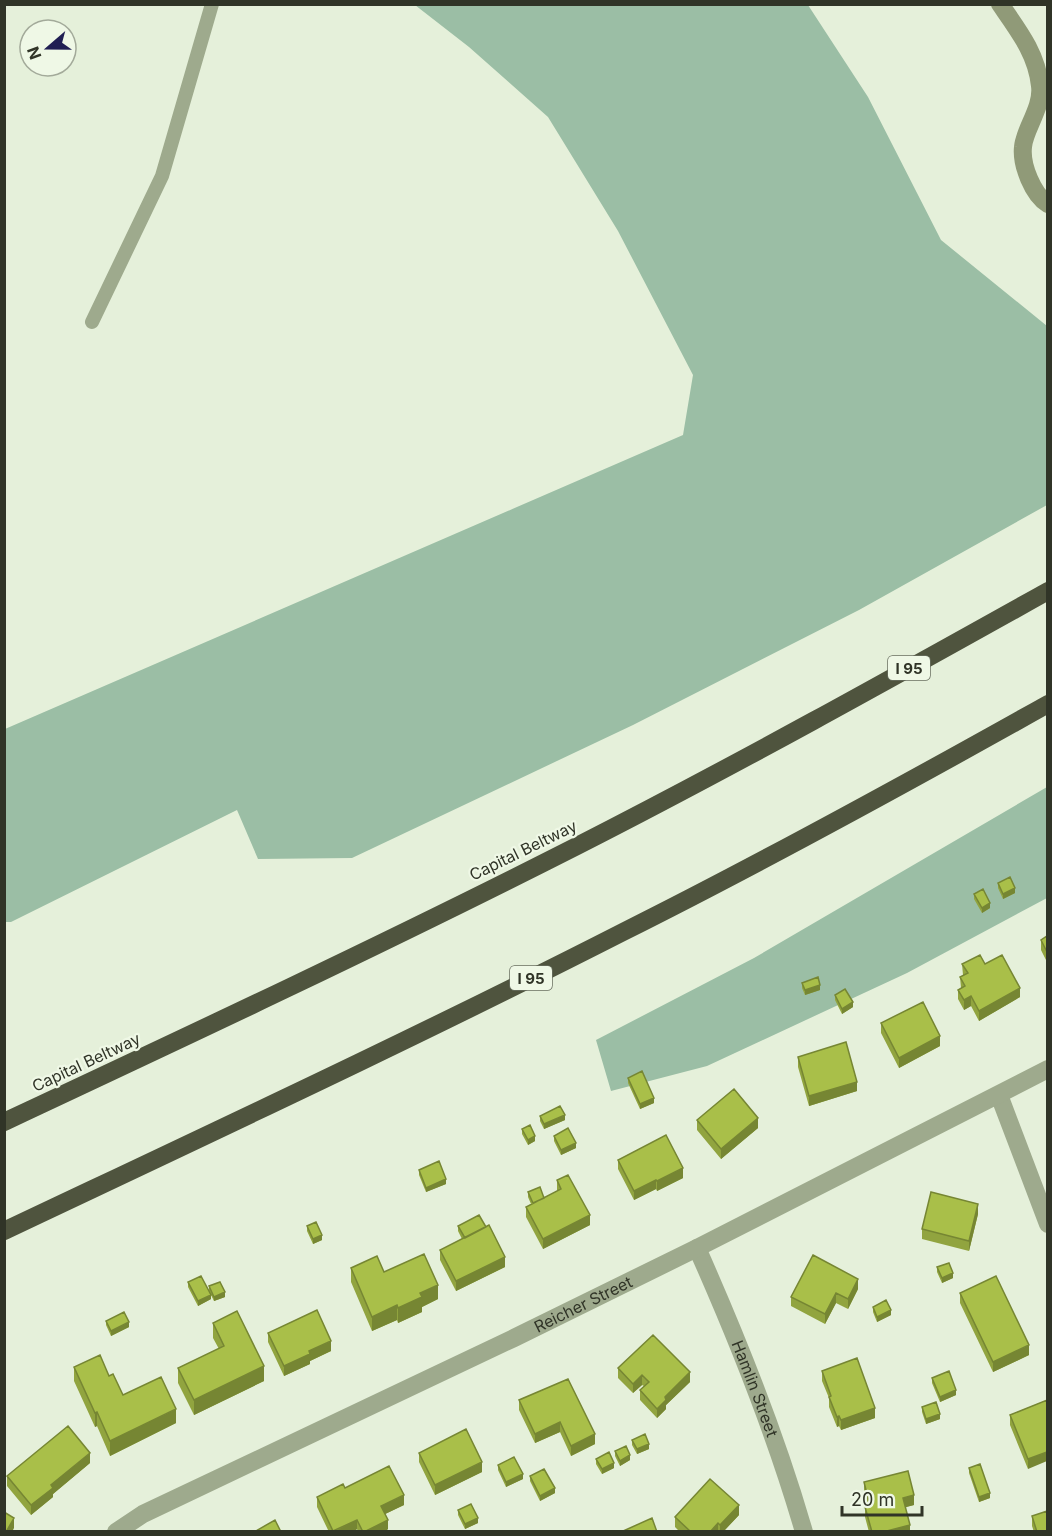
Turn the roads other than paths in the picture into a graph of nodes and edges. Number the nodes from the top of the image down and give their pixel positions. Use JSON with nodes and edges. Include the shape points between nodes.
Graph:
{"nodes":[{"id":1,"x":212,"y":4,"type":"edge"},
{"id":2,"x":1000,"y":4,"type":"edge"},
{"id":3,"x":1047,"y":204,"type":"edge"},
{"id":4,"x":92,"y":322,"type":"dead end"},
{"id":5,"x":1047,"y":591,"type":"edge"},
{"id":6,"x":1047,"y":704,"type":"edge"},
{"id":7,"x":1047,"y":1069,"type":"edge"},
{"id":8,"x":999,"y":1095,"type":"junction"},
{"id":9,"x":4,"y":1122,"type":"edge"},
{"id":10,"x":1047,"y":1224,"type":"edge"},
{"id":11,"x":4,"y":1231,"type":"edge"},
{"id":12,"x":697,"y":1248,"type":"junction"},
{"id":13,"x":116,"y":1532,"type":"edge"},
{"id":14,"x":804,"y":1532,"type":"edge"}],
"edges":[{"from":1,"to":4,"type":"lane","via":[[162,176]]},
{"from":2,"to":3,"type":"street","via":[[1037,66],[1041,89],[1023,147],[1027,175],[1039,199]]},
{"from":5,"to":9,"type":"highway","name":"Capital Beltway","number":"I 95","via":[[578,846],[278,994]]},
{"from":6,"to":11,"type":"highway","number":"I 95","via":[[873,802],[624,932],[320,1082]]},
{"from":7,"to":8,"type":"street","name":"Reicher Street"},
{"from":8,"to":10,"type":"street"},
{"from":8,"to":12,"type":"street","name":"Reicher Street"},
{"from":12,"to":13,"type":"street","name":"Reicher Street","via":[[143,1514]]},
{"from":12,"to":14,"type":"street","name":"Hamlin Street","via":[[725,1308]]}]}
